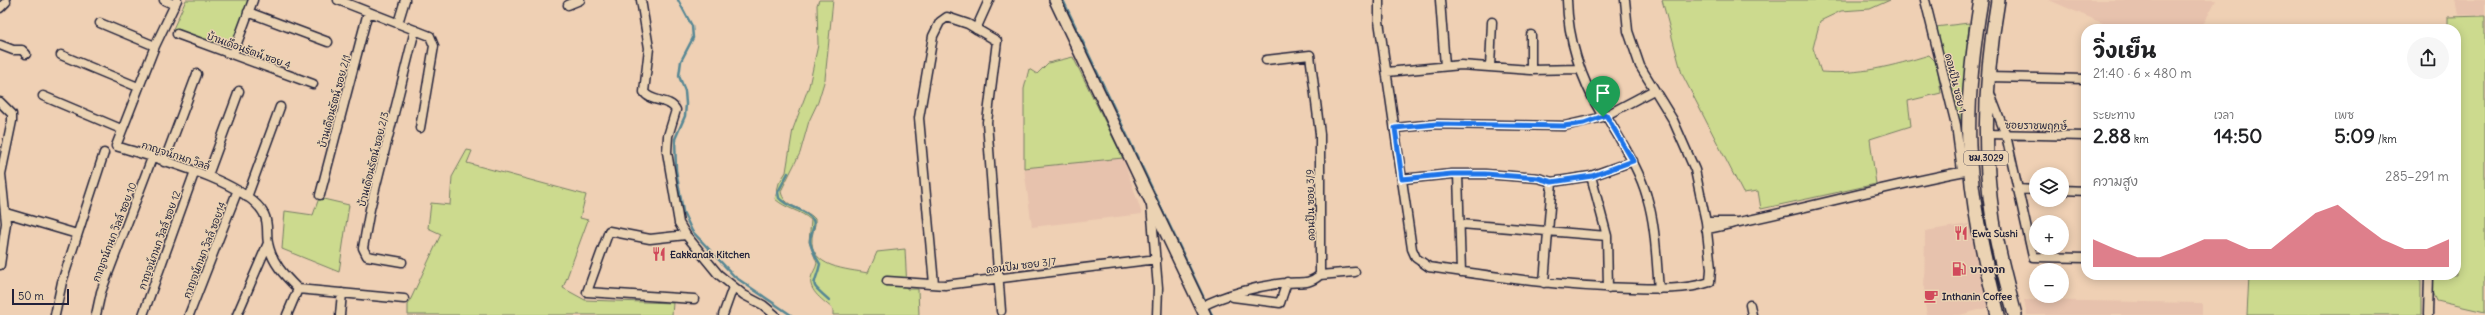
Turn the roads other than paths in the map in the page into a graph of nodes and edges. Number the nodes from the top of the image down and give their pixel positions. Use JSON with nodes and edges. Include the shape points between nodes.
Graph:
{"nodes":[{"id":1,"x":164,"y":0,"type":"edge"},
{"id":2,"x":253,"y":0,"type":"edge"},
{"id":3,"x":338,"y":0,"type":"edge"},
{"id":4,"x":405,"y":0,"type":"edge"},
{"id":5,"x":580,"y":0,"type":"edge"},
{"id":6,"x":641,"y":0,"type":"edge"},
{"id":7,"x":989,"y":0,"type":"edge"},
{"id":8,"x":1054,"y":0,"type":"edge"},
{"id":9,"x":1379,"y":0,"type":"edge"},
{"id":10,"x":1440,"y":0,"type":"edge"},
{"id":11,"x":1566,"y":0,"type":"edge"},
{"id":12,"x":1625,"y":0,"type":"edge"},
{"id":13,"x":1925,"y":0,"type":"edge"},
{"id":14,"x":1981,"y":0,"type":"edge"},
{"id":15,"x":1998,"y":0,"type":"edge"},
{"id":16,"x":176,"y":3,"type":"edge"},
{"id":17,"x":568,"y":5,"type":"dead end"},
{"id":18,"x":248,"y":12,"type":"junction"},
{"id":19,"x":368,"y":12,"type":"junction"},
{"id":20,"x":1492,"y":22,"type":"dead end"},
{"id":21,"x":398,"y":23,"type":"junction"},
{"id":22,"x":100,"y":24,"type":"dead end"},
{"id":23,"x":976,"y":29,"type":"junction"},
{"id":24,"x":416,"y":30,"type":"junction"},
{"id":25,"x":177,"y":34,"type":"dead end"},
{"id":26,"x":1531,"y":35,"type":"dead end"},
{"id":27,"x":328,"y":42,"type":"dead end"},
{"id":28,"x":0,"y":45,"type":"edge"},
{"id":29,"x":154,"y":46,"type":"junction"},
{"id":30,"x":26,"y":54,"type":"dead end"},
{"id":31,"x":233,"y":54,"type":"junction"},
{"id":32,"x":61,"y":55,"type":"dead end"},
{"id":33,"x":1266,"y":60,"type":"dead end"},
{"id":34,"x":1445,"y":66,"type":"junction"},
{"id":35,"x":1490,"y":67,"type":"junction"},
{"id":36,"x":1580,"y":69,"type":"junction"},
{"id":37,"x":1532,"y":70,"type":"junction"},
{"id":38,"x":1387,"y":72,"type":"junction"},
{"id":39,"x":197,"y":74,"type":"dead end"},
{"id":40,"x":2081,"y":79,"type":"edge"},
{"id":41,"x":1987,"y":80,"type":"junction"},
{"id":42,"x":313,"y":84,"type":"dead end"},
{"id":43,"x":138,"y":86,"type":"junction"},
{"id":44,"x":1654,"y":90,"type":"junction"},
{"id":45,"x":240,"y":91,"type":"dead end"},
{"id":46,"x":43,"y":96,"type":"dead end"},
{"id":47,"x":0,"y":102,"type":"edge"},
{"id":48,"x":280,"y":107,"type":"dead end"},
{"id":49,"x":1604,"y":116,"type":"junction"},
{"id":50,"x":1962,"y":125,"type":"junction"},
{"id":51,"x":420,"y":128,"type":"dead end"},
{"id":52,"x":1395,"y":128,"type":"junction"},
{"id":53,"x":122,"y":129,"type":"junction"},
{"id":54,"x":1985,"y":134,"type":"junction"},
{"id":55,"x":2006,"y":135,"type":"junction"},
{"id":56,"x":2081,"y":136,"type":"edge"},
{"id":57,"x":104,"y":153,"type":"dead end"},
{"id":58,"x":152,"y":158,"type":"junction"},
{"id":59,"x":1633,"y":161,"type":"junction"},
{"id":60,"x":164,"y":162,"type":"junction"},
{"id":61,"x":195,"y":171,"type":"junction"},
{"id":62,"x":1967,"y":171,"type":"junction"},
{"id":63,"x":0,"y":174,"type":"edge"},
{"id":64,"x":1458,"y":174,"type":"junction"},
{"id":65,"x":208,"y":175,"type":"junction"},
{"id":66,"x":1592,"y":176,"type":"junction"},
{"id":67,"x":1402,"y":179,"type":"junction"},
{"id":68,"x":1552,"y":182,"type":"junction"},
{"id":69,"x":2017,"y":189,"type":"junction"},
{"id":70,"x":2029,"y":190,"type":"edge"},
{"id":71,"x":2069,"y":190,"type":"edge"},
{"id":72,"x":2081,"y":190,"type":"edge"},
{"id":73,"x":237,"y":192,"type":"junction"},
{"id":74,"x":320,"y":195,"type":"dead end"},
{"id":75,"x":247,"y":197,"type":"junction"},
{"id":76,"x":1151,"y":202,"type":"junction"},
{"id":77,"x":6,"y":213,"type":"junction"},
{"id":78,"x":1461,"y":224,"type":"junction"},
{"id":79,"x":1706,"y":226,"type":"junction"},
{"id":80,"x":1549,"y":232,"type":"junction"},
{"id":81,"x":77,"y":234,"type":"junction"},
{"id":82,"x":686,"y":235,"type":"junction"},
{"id":83,"x":1607,"y":236,"type":"junction"},
{"id":84,"x":268,"y":243,"type":"junction"},
{"id":85,"x":2081,"y":258,"type":"edge"},
{"id":86,"x":1157,"y":259,"type":"junction"},
{"id":87,"x":402,"y":262,"type":"dead end"},
{"id":88,"x":0,"y":265,"type":"edge"},
{"id":89,"x":1355,"y":272,"type":"dead end"},
{"id":90,"x":1461,"y":272,"type":"junction"},
{"id":91,"x":1320,"y":275,"type":"junction"},
{"id":92,"x":998,"y":277,"type":"junction"},
{"id":93,"x":2429,"y":280,"type":"edge"},
{"id":94,"x":887,"y":281,"type":"dead end"},
{"id":95,"x":1287,"y":282,"type":"junction"},
{"id":96,"x":1544,"y":283,"type":"junction"},
{"id":97,"x":934,"y":284,"type":"junction"},
{"id":98,"x":733,"y":287,"type":"junction"},
{"id":99,"x":298,"y":288,"type":"junction"},
{"id":100,"x":1608,"y":288,"type":"junction"},
{"id":101,"x":1659,"y":289,"type":"junction"},
{"id":102,"x":342,"y":293,"type":"junction"},
{"id":103,"x":1229,"y":296,"type":"junction"},
{"id":104,"x":404,"y":299,"type":"dead end"},
{"id":105,"x":694,"y":299,"type":"dead end"},
{"id":106,"x":1750,"y":305,"type":"dead end"},
{"id":107,"x":1206,"y":307,"type":"edge"},
{"id":108,"x":1001,"y":311,"type":"dead end"},
{"id":109,"x":55,"y":315,"type":"edge"},
{"id":110,"x":96,"y":315,"type":"edge"},
{"id":111,"x":143,"y":315,"type":"edge"},
{"id":112,"x":189,"y":315,"type":"edge"},
{"id":113,"x":237,"y":315,"type":"edge"},
{"id":114,"x":287,"y":315,"type":"edge"},
{"id":115,"x":340,"y":315,"type":"edge"},
{"id":116,"x":723,"y":315,"type":"edge"},
{"id":117,"x":775,"y":315,"type":"edge"},
{"id":118,"x":1157,"y":315,"type":"edge"},
{"id":119,"x":1752,"y":315,"type":"edge"},
{"id":120,"x":1998,"y":315,"type":"edge"},
{"id":121,"x":2015,"y":315,"type":"edge"},
{"id":122,"x":2428,"y":315,"type":"edge"}],
"edges":[{"from":1,"to":16,"type":"street"},
{"from":2,"to":18,"type":"street"},
{"from":3,"to":19,"type":"street"},
{"from":4,"to":21,"type":"street"},
{"from":5,"to":17,"type":"street"},
{"from":6,"to":82,"type":"street","via":[[649,48],[644,92],[649,97],[671,104],[676,110],[668,136],[667,152],[679,223]]},
{"from":7,"to":23,"type":"street"},
{"from":8,"to":76,"type":"street"},
{"from":9,"to":38,"type":"street","via":[[1379,21]]},
{"from":10,"to":34,"type":"street"},
{"from":11,"to":36,"type":"street","via":[[1568,27]]},
{"from":12,"to":44,"type":"street","via":[[1628,31],[1640,66]]},
{"from":13,"to":50,"type":"street","name":"ดอนปิน ซอย 1"},
{"from":14,"to":50,"type":"main road","number":"ชม.3029"},
{"from":15,"to":41,"type":"main road","number":"ชม.3029"},
{"from":16,"to":29,"type":"street","name":"กาญจน์กนก วิลล์"},
{"from":18,"to":27,"type":"street"},
{"from":18,"to":31,"type":"street"},
{"from":19,"to":21,"type":"street"},
{"from":19,"to":74,"type":"street","name":"บ้านเดือนรัตน์ ซอย 2/1"},
{"from":20,"to":35,"type":"street"},
{"from":21,"to":24,"type":"street"},
{"from":22,"to":29,"type":"street"},
{"from":23,"to":92,"type":"street","via":[[997,41],[987,122]]},
{"from":23,"to":97,"type":"street","via":[[956,19],[948,18],[940,22],[933,36],[919,118]]},
{"from":24,"to":51,"type":"street","via":[[430,36],[434,46]]},
{"from":24,"to":87,"type":"street","name":"บ้านเดือนรัตน์ ซอย 2/3","via":[[370,209],[363,248],[366,256]]},
{"from":25,"to":31,"type":"street","name":"บ้านเดือนรัตน์ ซอย 4"},
{"from":26,"to":37,"type":"street"},
{"from":28,"to":30,"type":"street","via":[[22,50]]},
{"from":29,"to":43,"type":"street","name":"กาญจน์กนก วิลล์"},
{"from":31,"to":42,"type":"street","name":"บ้านเดือนรัตน์ ซอย 4"},
{"from":32,"to":43,"type":"street"},
{"from":33,"to":91,"type":"street","name":"ดอนปิน ซอย 3/9","via":[[1310,55],[1320,134]]},
{"from":34,"to":35,"type":"street"},
{"from":34,"to":38,"type":"street"},
{"from":35,"to":37,"type":"street"},
{"from":36,"to":37,"type":"street"},
{"from":36,"to":49,"type":"street","via":[[1589,93]]},
{"from":38,"to":52,"type":"street"},
{"from":39,"to":60,"type":"street"},
{"from":40,"to":41,"type":"street"},
{"from":41,"to":54,"type":"main road","number":"ชม.3029"},
{"from":41,"to":55,"type":"street"},
{"from":43,"to":53,"type":"street","name":"กาญจน์กนก วิลล์"},
{"from":44,"to":49,"type":"street"},
{"from":44,"to":79,"type":"street","via":[[1673,120],[1695,170]]},
{"from":45,"to":65,"type":"street"},
{"from":46,"to":53,"type":"street"},
{"from":47,"to":63,"type":"street","via":[[12,114]]},
{"from":48,"to":75,"type":"street"},
{"from":49,"to":52,"type":"street","via":[[1564,126],[1437,124]]},
{"from":49,"to":59,"type":"street"},
{"from":50,"to":62,"type":"main road","number":"ชม.3029"},
{"from":52,"to":67,"type":"street"},
{"from":53,"to":58,"type":"street","name":"กาญจน์กนก วิลล์","via":[[116,146]]},
{"from":54,"to":55,"type":"street","name":"ซอยราชพฤกษ์"},
{"from":54,"to":121,"type":"main road","number":"ชม.3029","via":[[1993,221]]},
{"from":55,"to":56,"type":"street","name":"ซอยราชพฤกษ์"},
{"from":55,"to":69,"type":"street"},
{"from":57,"to":81,"type":"street"},
{"from":58,"to":60,"type":"street","name":"กาญจน์กนก วิลล์"},
{"from":58,"to":110,"type":"street","name":"กาญจน์กนก วิลล์ ซอย 10","via":[[101,292]]},
{"from":59,"to":66,"type":"street"},
{"from":59,"to":101,"type":"street","via":[[1648,198]]},
{"from":60,"to":61,"type":"street","name":"กาญจน์กนก วิลล์"},
{"from":61,"to":65,"type":"street","name":"กาญจน์กนก วิลล์"},
{"from":61,"to":111,"type":"street","name":"กาญจน์กนก วิลล์ ซอย 12"},
{"from":62,"to":79,"type":"street","via":[[1782,214]]},
{"from":62,"to":120,"type":"main road","number":"ชม.3029"},
{"from":63,"to":77,"type":"street"},
{"from":64,"to":67,"type":"street"},
{"from":64,"to":68,"type":"street","via":[[1538,178]]},
{"from":64,"to":78,"type":"street"},
{"from":65,"to":73,"type":"street","name":"กาญจน์กนก วิลล์"},
{"from":66,"to":68,"type":"street"},
{"from":66,"to":83,"type":"street"},
{"from":67,"to":90,"type":"street","via":[[1412,249],[1416,258],[1429,267]]},
{"from":68,"to":80,"type":"street"},
{"from":69,"to":70,"type":"street"},
{"from":69,"to":85,"type":"street","via":[[2033,257]]},
{"from":71,"to":72,"type":"street"},
{"from":73,"to":75,"type":"street","name":"กาญจน์กนก วิลล์"},
{"from":73,"to":112,"type":"street","name":"กาญจน์กนก วิลล์ ซอย14"},
{"from":75,"to":84,"type":"street","name":"กาญจน์กนก วิลล์","via":[[263,212],[268,224]]},
{"from":76,"to":86,"type":"street"},
{"from":76,"to":107,"type":"street"},
{"from":77,"to":81,"type":"street"},
{"from":77,"to":88,"type":"street"},
{"from":78,"to":80,"type":"street"},
{"from":78,"to":90,"type":"street"},
{"from":79,"to":101,"type":"street","via":[[1710,282]]},
{"from":80,"to":83,"type":"street"},
{"from":80,"to":96,"type":"street"},
{"from":81,"to":109,"type":"street"},
{"from":82,"to":98,"type":"street","via":[[718,274]]},
{"from":82,"to":105,"type":"street","via":[[650,239],[609,231],[587,292]]},
{"from":83,"to":100,"type":"street"},
{"from":84,"to":99,"type":"street","name":"กาญจน์กนก วิลล์","via":[[280,271]]},
{"from":84,"to":113,"type":"street"},
{"from":86,"to":92,"type":"street","name":"ดอนปิม ซอย 3/7"},
{"from":86,"to":118,"type":"street"},
{"from":89,"to":91,"type":"street"},
{"from":90,"to":96,"type":"street"},
{"from":91,"to":95,"type":"street","via":[[1312,282]]},
{"from":92,"to":97,"type":"street","name":"ดอนปิม ซอย 3/7","via":[[945,285]]},
{"from":92,"to":108,"type":"street"},
{"from":93,"to":122,"type":"street"},
{"from":94,"to":97,"type":"street","name":"ดอนปิม ซอย 3/7"},
{"from":95,"to":103,"type":"street"},
{"from":95,"to":103,"type":"street","via":[[1280,303]]},
{"from":96,"to":100,"type":"street"},
{"from":98,"to":116,"type":"street"},
{"from":98,"to":117,"type":"street"},
{"from":99,"to":102,"type":"street"},
{"from":99,"to":114,"type":"street"},
{"from":100,"to":101,"type":"street"},
{"from":102,"to":104,"type":"street"},
{"from":102,"to":115,"type":"street"},
{"from":103,"to":107,"type":"street"},
{"from":106,"to":119,"type":"street"}]}
